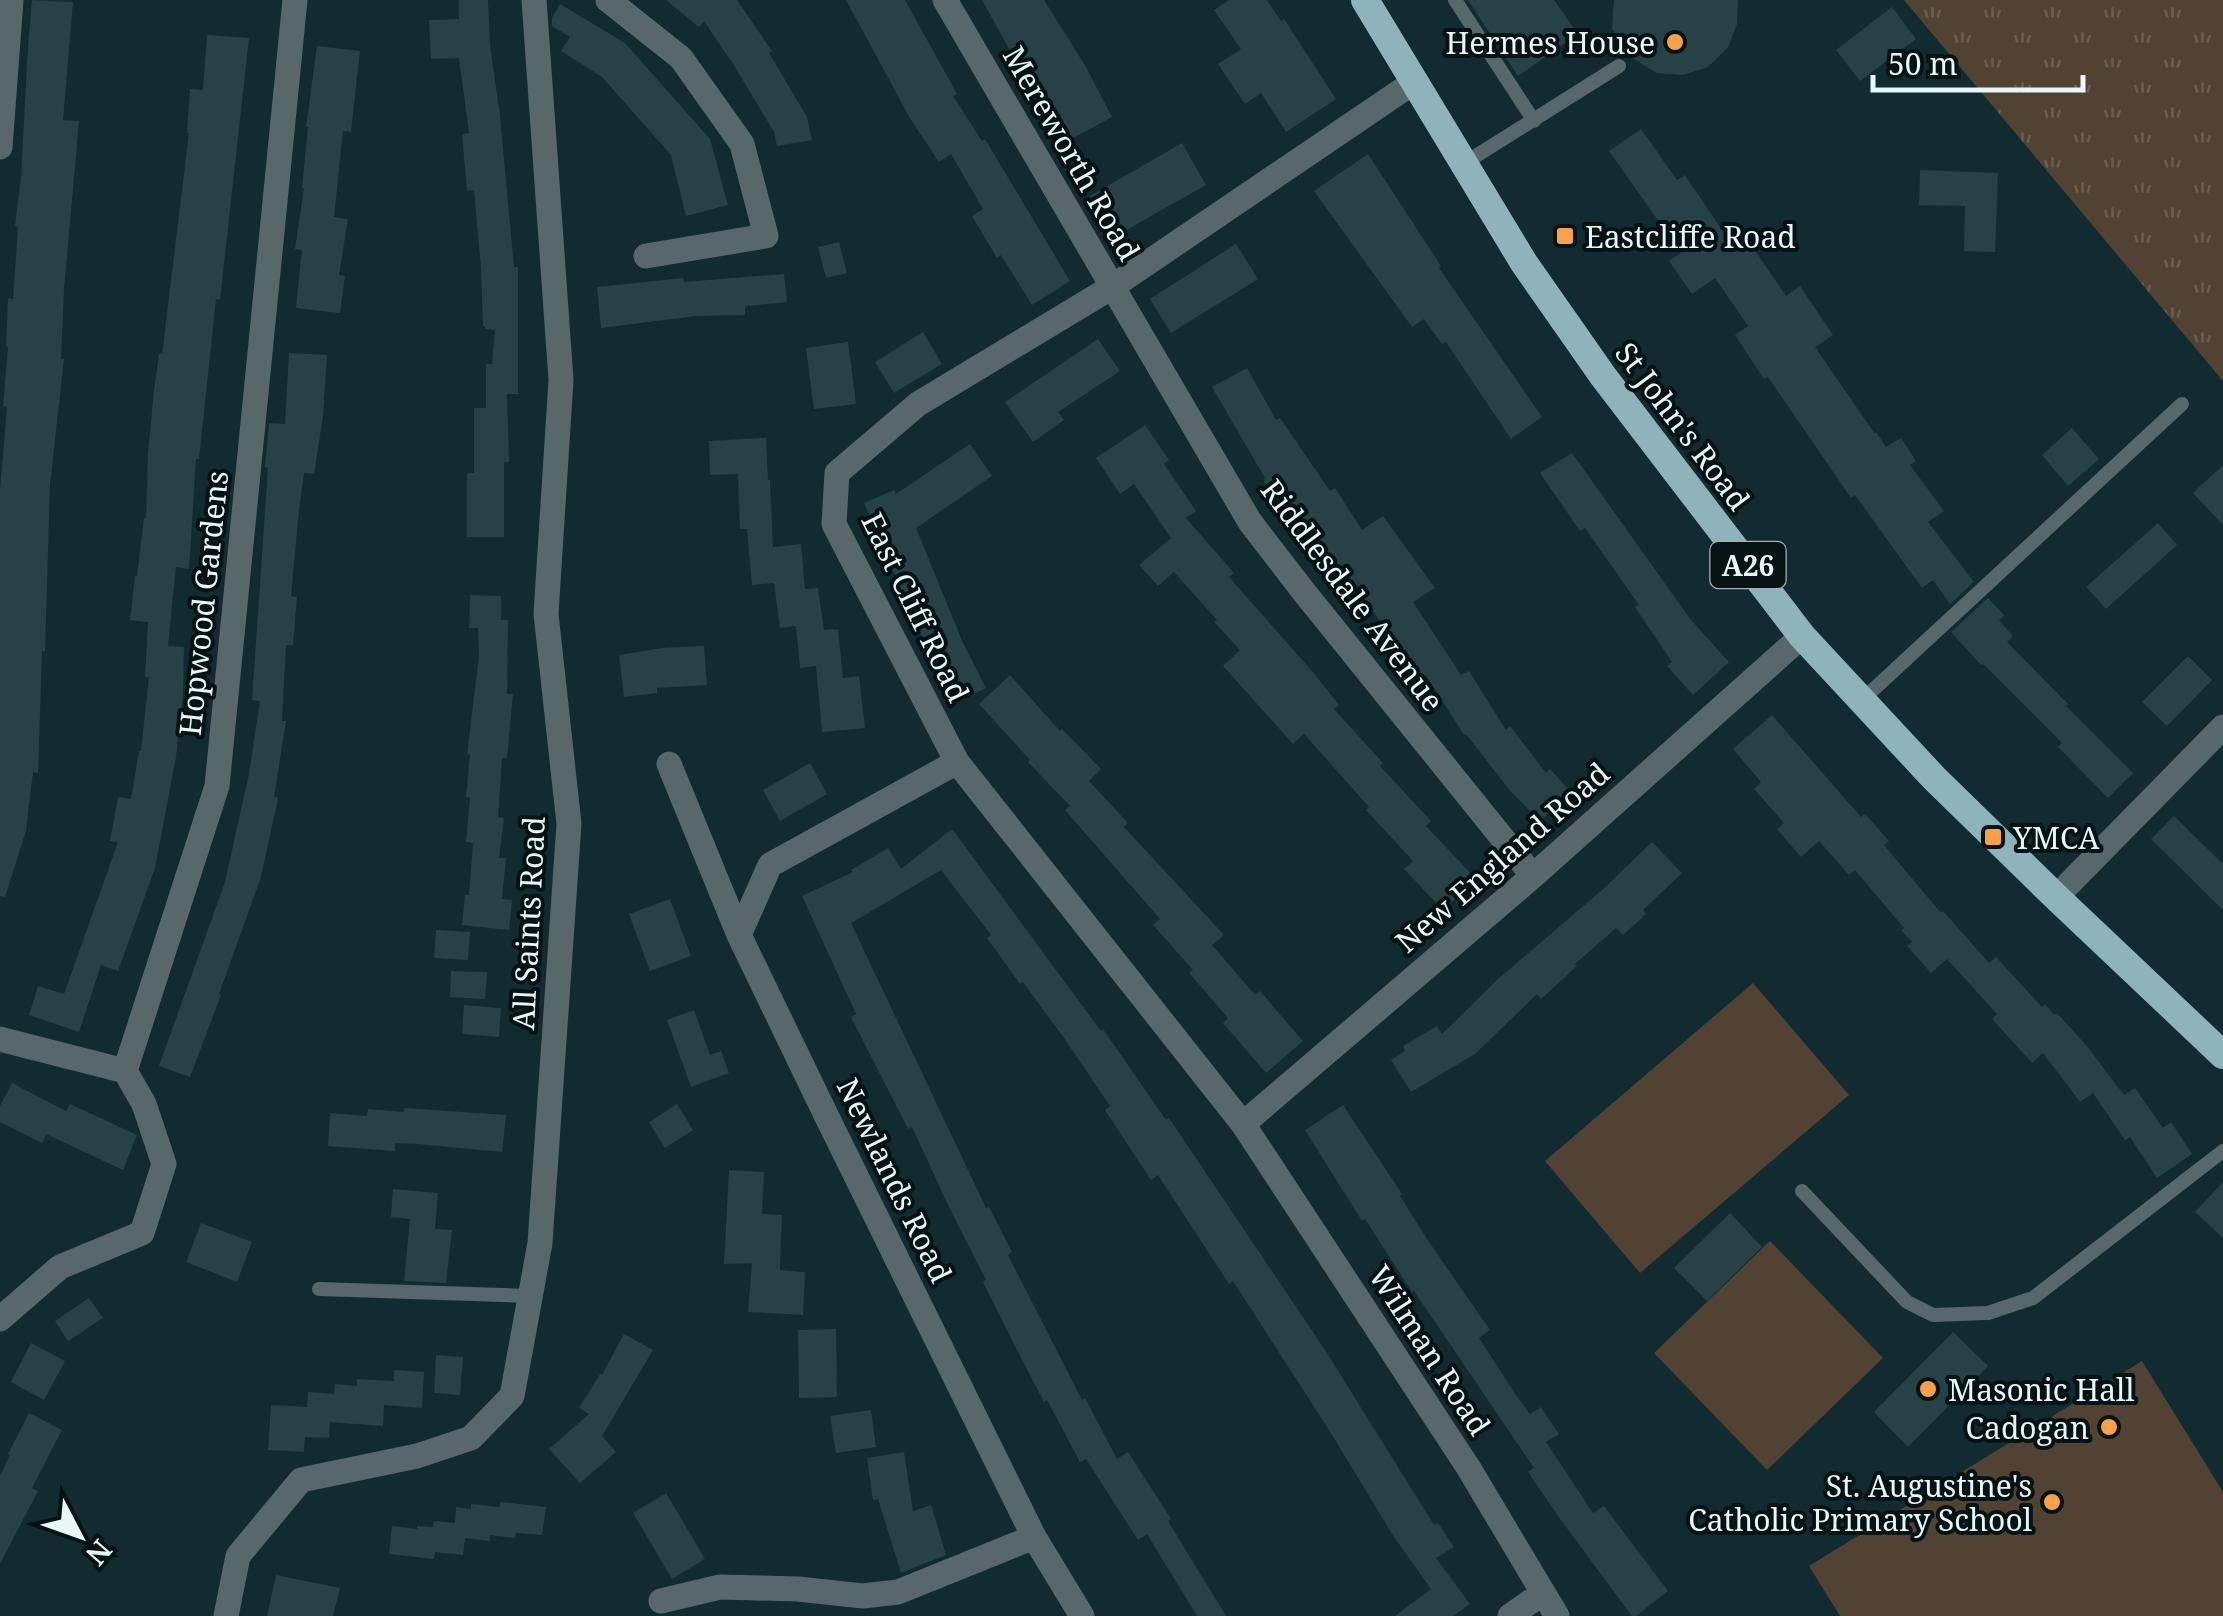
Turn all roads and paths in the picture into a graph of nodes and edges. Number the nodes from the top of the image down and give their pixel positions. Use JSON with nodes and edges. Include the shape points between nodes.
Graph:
{"nodes":[{"id":1,"x":11,"y":0,"type":"edge"},
{"id":2,"x":295,"y":0,"type":"edge"},
{"id":3,"x":534,"y":0,"type":"edge"},
{"id":4,"x":608,"y":0,"type":"edge"},
{"id":5,"x":946,"y":0,"type":"edge"},
{"id":6,"x":1364,"y":0,"type":"edge"},
{"id":7,"x":1455,"y":0,"type":"edge"},
{"id":8,"x":1618,"y":66,"type":"dead end"},
{"id":9,"x":1414,"y":82,"type":"junction"},
{"id":10,"x":1534,"y":121,"type":"junction"},
{"id":11,"x":0,"y":146,"type":"edge"},
{"id":12,"x":1464,"y":164,"type":"junction"},
{"id":13,"x":646,"y":256,"type":"dead end"},
{"id":14,"x":1112,"y":287,"type":"junction"},
{"id":15,"x":2182,"y":404,"type":"dead end"},
{"id":16,"x":1802,"y":636,"type":"junction"},
{"id":17,"x":1860,"y":701,"type":"junction"},
{"id":18,"x":2223,"y":727,"type":"edge"},
{"id":19,"x":957,"y":762,"type":"junction"},
{"id":20,"x":669,"y":764,"type":"dead end"},
{"id":21,"x":1533,"y":876,"type":"junction"},
{"id":22,"x":2056,"y":898,"type":"junction"},
{"id":23,"x":740,"y":936,"type":"junction"},
{"id":24,"x":0,"y":1039,"type":"edge"},
{"id":25,"x":2223,"y":1055,"type":"edge"},
{"id":26,"x":124,"y":1070,"type":"junction"},
{"id":27,"x":1242,"y":1124,"type":"junction"},
{"id":28,"x":2223,"y":1151,"type":"edge"},
{"id":29,"x":1802,"y":1192,"type":"dead end"},
{"id":30,"x":318,"y":1289,"type":"dead end"},
{"id":31,"x":530,"y":1296,"type":"junction"},
{"id":32,"x":0,"y":1319,"type":"edge"},
{"id":33,"x":1034,"y":1536,"type":"junction"},
{"id":34,"x":1543,"y":1593,"type":"junction"},
{"id":35,"x":661,"y":1601,"type":"dead end"},
{"id":36,"x":226,"y":1616,"type":"edge"},
{"id":37,"x":1082,"y":1616,"type":"edge"},
{"id":38,"x":1510,"y":1616,"type":"edge"},
{"id":39,"x":1557,"y":1616,"type":"edge"}],
"edges":[{"from":1,"to":11,"type":"street"},
{"from":2,"to":26,"type":"street","name":"Hopwood Gardens","via":[[217,786]]},
{"from":3,"to":31,"type":"street","name":"All Saints Road","via":[[561,380],[546,614],[570,824],[540,1243]]},
{"from":4,"to":13,"type":"street","via":[[681,58],[742,144],[766,236]]},
{"from":5,"to":14,"type":"street","name":"Mereworth Road"},
{"from":6,"to":9,"type":"highway","name":"St John's Road","number":"A26"},
{"from":7,"to":10,"type":"lane"},
{"from":8,"to":10,"type":"lane"},
{"from":9,"to":12,"type":"highway","name":"St John's Road","number":"A26"},
{"from":9,"to":14,"type":"street","name":"East Cliff Road"},
{"from":10,"to":12,"type":"lane"},
{"from":12,"to":16,"type":"highway","name":"St John's Road","number":"A26","via":[[1603,376]]},
{"from":14,"to":19,"type":"street","name":"East Cliff Road","via":[[918,404],[837,473],[834,524]]},
{"from":14,"to":21,"type":"street","name":"Riddlesdale Avenue","via":[[1250,522]]},
{"from":15,"to":17,"type":"lane"},
{"from":16,"to":17,"type":"highway","name":"St John's Road","number":"A26"},
{"from":16,"to":21,"type":"street","name":"New England Road"},
{"from":17,"to":22,"type":"highway","name":"St John's Road","number":"A26"},
{"from":18,"to":22,"type":"street"},
{"from":19,"to":23,"type":"street","via":[[770,865]]},
{"from":19,"to":27,"type":"street","name":"East Cliff Road"},
{"from":20,"to":23,"type":"street","name":"Newlands Road"},
{"from":21,"to":27,"type":"street","name":"New England Road"},
{"from":22,"to":25,"type":"highway","name":"St John's Road","number":"A26"},
{"from":23,"to":33,"type":"street","name":"Newlands Road"},
{"from":24,"to":26,"type":"street"},
{"from":26,"to":32,"type":"street","via":[[144,1104],[164,1164],[142,1233],[60,1267]]},
{"from":27,"to":34,"type":"street","name":"Wilman Road","via":[[1468,1466]]},
{"from":28,"to":29,"type":"lane","via":[[2033,1298],[1988,1314],[1933,1315],[1908,1302]]},
{"from":30,"to":31,"type":"lane"},
{"from":31,"to":36,"type":"street","name":"All Saints Road","via":[[512,1396],[472,1438],[300,1480],[238,1556]]},
{"from":33,"to":35,"type":"street","via":[[898,1592],[862,1596],[720,1587]]},
{"from":33,"to":37,"type":"street","name":"Newlands Road"},
{"from":34,"to":38,"type":"street"},
{"from":34,"to":39,"type":"street","name":"Wilman Road"}]}
